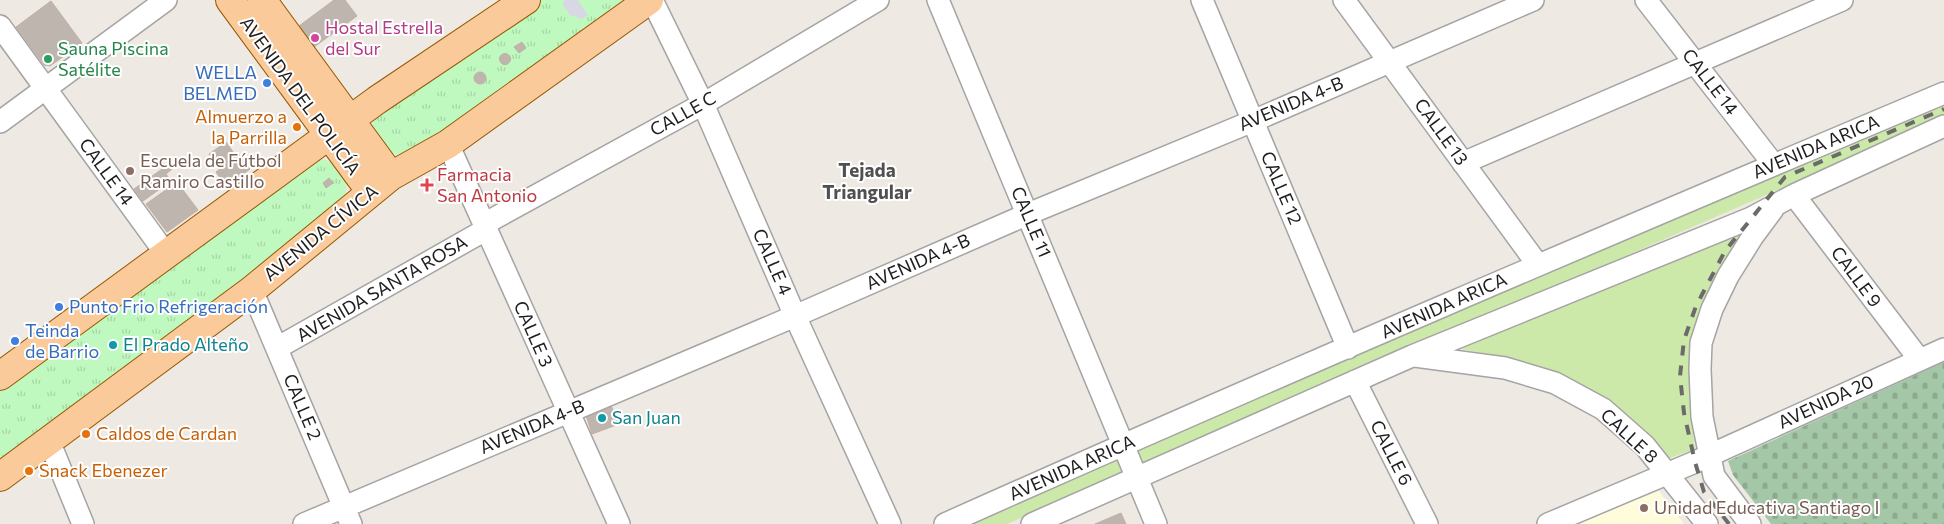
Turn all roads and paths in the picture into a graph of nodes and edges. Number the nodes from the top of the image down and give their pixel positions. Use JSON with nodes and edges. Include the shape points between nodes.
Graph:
{"nodes":[{"id":1,"x":166,"y":0,"type":"edge"},
{"id":2,"x":230,"y":0,"type":"edge"},
{"id":3,"x":262,"y":0,"type":"edge"},
{"id":4,"x":650,"y":0,"type":"edge"},
{"id":5,"x":878,"y":0,"type":"edge"},
{"id":6,"x":938,"y":0,"type":"edge"},
{"id":7,"x":1202,"y":0,"type":"edge"},
{"id":8,"x":1344,"y":0,"type":"edge"},
{"id":9,"x":1533,"y":0,"type":"edge"},
{"id":10,"x":1646,"y":0,"type":"edge"},
{"id":11,"x":1842,"y":0,"type":"edge"},
{"id":12,"x":522,"y":1,"type":"edge"},
{"id":13,"x":0,"y":26,"type":"edge"},
{"id":14,"x":1389,"y":62,"type":"junction"},
{"id":15,"x":1695,"y":63,"type":"junction"},
{"id":16,"x":46,"y":89,"type":"junction"},
{"id":17,"x":1944,"y":93,"type":"edge"},
{"id":18,"x":703,"y":104,"type":"junction"},
{"id":19,"x":1253,"y":121,"type":"junction"},
{"id":20,"x":0,"y":122,"type":"edge"},
{"id":21,"x":1944,"y":126,"type":"edge"},
{"id":22,"x":339,"y":128,"type":"junction"},
{"id":23,"x":448,"y":144,"type":"junction"},
{"id":24,"x":1463,"y":163,"type":"junction"},
{"id":25,"x":1774,"y":165,"type":"junction"},
{"id":26,"x":381,"y":184,"type":"junction"},
{"id":27,"x":1794,"y":196,"type":"junction"},
{"id":28,"x":1775,"y":205,"type":"junction"},
{"id":29,"x":1028,"y":214,"type":"junction"},
{"id":30,"x":486,"y":226,"type":"junction"},
{"id":31,"x":166,"y":254,"type":"junction"},
{"id":32,"x":1538,"y":265,"type":"junction"},
{"id":33,"x":252,"y":290,"type":"junction"},
{"id":34,"x":795,"y":316,"type":"junction"},
{"id":35,"x":277,"y":348,"type":"junction"},
{"id":36,"x":1348,"y":348,"type":"junction"},
{"id":37,"x":1944,"y":349,"type":"edge"},
{"id":38,"x":1412,"y":356,"type":"junction"},
{"id":39,"x":1919,"y":359,"type":"junction"},
{"id":40,"x":2,"y":372,"type":"edge"},
{"id":41,"x":1356,"y":381,"type":"junction"},
{"id":42,"x":568,"y":412,"type":"junction"},
{"id":43,"x":49,"y":442,"type":"junction"},
{"id":44,"x":1124,"y":444,"type":"junction"},
{"id":45,"x":1709,"y":455,"type":"junction"},
{"id":46,"x":1667,"y":473,"type":"junction"},
{"id":47,"x":0,"y":477,"type":"edge"},
{"id":48,"x":1136,"y":477,"type":"junction"},
{"id":49,"x":347,"y":515,"type":"edge"},
{"id":50,"x":83,"y":524,"type":"edge"},
{"id":51,"x":304,"y":524,"type":"edge"},
{"id":52,"x":619,"y":524,"type":"edge"},
{"id":53,"x":890,"y":524,"type":"edge"},
{"id":54,"x":945,"y":524,"type":"edge"},
{"id":55,"x":1032,"y":524,"type":"edge"},
{"id":56,"x":1156,"y":524,"type":"edge"},
{"id":57,"x":1427,"y":524,"type":"edge"},
{"id":58,"x":1548,"y":524,"type":"edge"},
{"id":59,"x":1707,"y":524,"type":"edge"},
{"id":60,"x":1750,"y":524,"type":"edge"}],
"edges":[{"from":1,"to":16,"type":"street"},
{"from":2,"to":22,"type":"main road","name":"AVENIDA DEL POLICÍA"},
{"from":3,"to":22,"type":"main road","name":"AVENIDA DEL POLICÍA"},
{"from":4,"to":18,"type":"street","name":"CALLE 4"},
{"from":4,"to":23,"type":"main road","name":"AVENIDA CÍVICA"},
{"from":5,"to":18,"type":"street","name":"CALLE C"},
{"from":6,"to":29,"type":"street","name":"CALLE 11"},
{"from":7,"to":19,"type":"street","name":"CALLE 12"},
{"from":8,"to":14,"type":"street","name":"CALLE 13"},
{"from":9,"to":14,"type":"street","name":"AVENIDA 4-B"},
{"from":10,"to":15,"type":"street","name":"CALLE 14"},
{"from":11,"to":15,"type":"street"},
{"from":12,"to":22,"type":"main road"},
{"from":13,"to":16,"type":"street","name":"CALLE 14"},
{"from":14,"to":19,"type":"street","name":"AVENIDA 4-B"},
{"from":14,"to":24,"type":"street","name":"CALLE 13"},
{"from":15,"to":24,"type":"street"},
{"from":15,"to":25,"type":"street","name":"CALLE 14"},
{"from":16,"to":20,"type":"street"},
{"from":16,"to":31,"type":"street","name":"CALLE 14"},
{"from":17,"to":25,"type":"street","name":"AVENIDA ARICA"},
{"from":18,"to":30,"type":"street","name":"CALLE C"},
{"from":18,"to":34,"type":"street","name":"CALLE 4"},
{"from":19,"to":29,"type":"street","name":"AVENIDA 4-B"},
{"from":19,"to":36,"type":"street","name":"CALLE 12"},
{"from":21,"to":27,"type":"street","name":"AVENIDA ARICA"},
{"from":22,"to":26,"type":"main road","name":"AVENIDA DEL POLICÍA"},
{"from":22,"to":31,"type":"main road"},
{"from":23,"to":26,"type":"main road","name":"AVENIDA CÍVICA"},
{"from":23,"to":30,"type":"street","name":"CALLE 3"},
{"from":24,"to":32,"type":"street","name":"CALLE 13"},
{"from":25,"to":32,"type":"street","name":"AVENIDA ARICA"},
{"from":26,"to":33,"type":"main road","name":"AVENIDA CÍVICA"},
{"from":27,"to":28,"type":"street","name":"AVENIDA ARICA"},
{"from":27,"to":39,"type":"street","name":"CALLE 9"},
{"from":28,"to":38,"type":"street","name":"AVENIDA ARICA","via":[[1751,218]]},
{"from":28,"to":45,"type":"street","via":[[1728,276],[1712,309],[1701,343],[1702,417]]},
{"from":29,"to":34,"type":"street","name":"AVENIDA 4-B"},
{"from":29,"to":44,"type":"street","name":"CALLE 11"},
{"from":30,"to":35,"type":"street","name":"AVENIDA SANTA ROSA"},
{"from":30,"to":42,"type":"street","name":"CALLE 3"},
{"from":31,"to":40,"type":"main road"},
{"from":32,"to":36,"type":"street","name":"AVENIDA ARICA"},
{"from":33,"to":35,"type":"street","name":"CALLE 2"},
{"from":33,"to":43,"type":"main road","name":"AVENIDA CÍVICA"},
{"from":34,"to":42,"type":"street","name":"AVENIDA 4-B"},
{"from":34,"to":53,"type":"street","name":"CALLE 4"},
{"from":35,"to":49,"type":"street","name":"CALLE 2"},
{"from":36,"to":44,"type":"street","name":"AVENIDA ARICA"},
{"from":37,"to":39,"type":"street","name":"AVENIDA 20"},
{"from":38,"to":41,"type":"street","name":"AVENIDA ARICA"},
{"from":38,"to":46,"type":"street","name":"CALLE 8","via":[[1505,368],[1555,383],[1603,409],[1645,446]]},
{"from":39,"to":45,"type":"street","name":"AVENIDA 20"},
{"from":41,"to":48,"type":"street","name":"AVENIDA ARICA"},
{"from":41,"to":57,"type":"street","name":"CALLE 6"},
{"from":42,"to":49,"type":"street","name":"AVENIDA 4-B"},
{"from":42,"to":52,"type":"street","name":"CALLE 3"},
{"from":43,"to":47,"type":"main road","name":"AVENIDA CÍVICA"},
{"from":43,"to":50,"type":"street"},
{"from":44,"to":48,"type":"street","name":"CALLE 11"},
{"from":44,"to":54,"type":"street","name":"AVENIDA ARICA"},
{"from":45,"to":46,"type":"street","name":"AVENIDA 20"},
{"from":45,"to":60,"type":"street","via":[[1714,476]]},
{"from":46,"to":58,"type":"street","name":"AVENIDA 20"},
{"from":46,"to":59,"type":"street","name":"CALLE 8"},
{"from":48,"to":55,"type":"street","name":"AVENIDA ARICA"},
{"from":48,"to":56,"type":"street","name":"CALLE 11"},
{"from":49,"to":51,"type":"street","name":"AVENIDA 4-B"}]}
